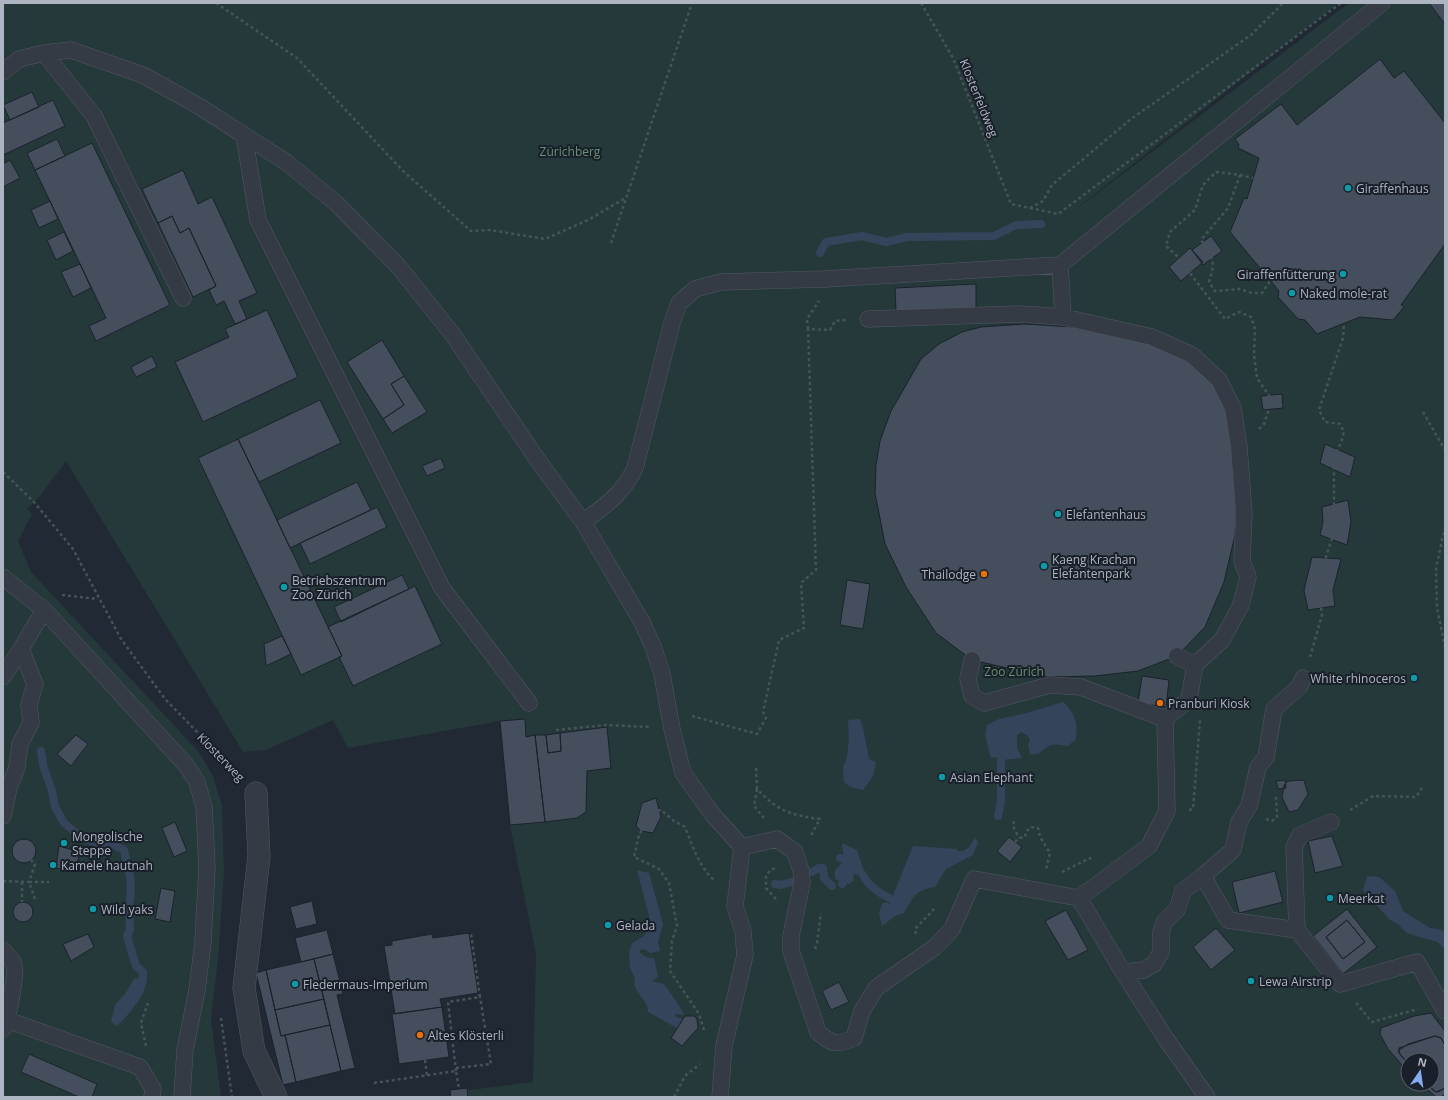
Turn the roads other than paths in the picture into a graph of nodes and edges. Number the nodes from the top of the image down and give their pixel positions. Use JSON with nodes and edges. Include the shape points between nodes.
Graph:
{"nodes":[{"id":1,"x":1382,"y":3,"type":"edge"},
{"id":2,"x":44,"y":53,"type":"junction"},
{"id":3,"x":3,"y":72,"type":"edge"},
{"id":4,"x":244,"y":135,"type":"junction"},
{"id":5,"x":1060,"y":266,"type":"junction"},
{"id":6,"x":183,"y":298,"type":"dead end"},
{"id":7,"x":1063,"y":317,"type":"junction"},
{"id":8,"x":868,"y":319,"type":"dead end"},
{"id":9,"x":583,"y":522,"type":"junction"},
{"id":10,"x":3,"y":577,"type":"edge"},
{"id":11,"x":44,"y":610,"type":"junction"},
{"id":12,"x":21,"y":649,"type":"junction"},
{"id":13,"x":1177,"y":656,"type":"dead end"},
{"id":14,"x":972,"y":660,"type":"dead end"},
{"id":15,"x":1196,"y":665,"type":"junction"},
{"id":16,"x":3,"y":677,"type":"edge"},
{"id":17,"x":1303,"y":678,"type":"road end"},
{"id":18,"x":529,"y":703,"type":"dead end"},
{"id":19,"x":1165,"y":719,"type":"junction"},
{"id":20,"x":256,"y":793,"type":"road end"},
{"id":21,"x":3,"y":816,"type":"edge"},
{"id":22,"x":1331,"y":822,"type":"road end"},
{"id":23,"x":742,"y":847,"type":"junction"},
{"id":24,"x":1203,"y":876,"type":"junction"},
{"id":25,"x":1079,"y":898,"type":"junction"},
{"id":26,"x":1297,"y":930,"type":"junction"},
{"id":27,"x":3,"y":950,"type":"edge"},
{"id":28,"x":1123,"y":972,"type":"junction"},
{"id":29,"x":1443,"y":1007,"type":"edge"},
{"id":30,"x":5,"y":1025,"type":"edge"},
{"id":31,"x":152,"y":1097,"type":"edge"},
{"id":32,"x":182,"y":1097,"type":"edge"},
{"id":33,"x":276,"y":1097,"type":"edge"},
{"id":34,"x":720,"y":1097,"type":"edge"},
{"id":35,"x":1207,"y":1097,"type":"edge"}],
"edges":[{"from":1,"to":5,"type":"lane"},
{"from":2,"to":3,"type":"lane","via":[[19,59]]},
{"from":2,"to":4,"type":"lane","via":[[71,50],[143,75]]},
{"from":2,"to":6,"type":"lane","via":[[94,116]]},
{"from":4,"to":9,"type":"lane","via":[[286,162],[336,203],[399,267],[453,335]]},
{"from":4,"to":18,"type":"lane","via":[[258,220],[438,581]]},
{"from":5,"to":7,"type":"lane"},
{"from":5,"to":9,"type":"lane","via":[[721,282],[695,289],[679,303],[672,323],[635,468],[625,487],[609,503]]},
{"from":7,"to":8,"type":"lane","via":[[1021,314]]},
{"from":7,"to":15,"type":"lane","via":[[1152,337],[1192,355],[1219,380],[1233,408],[1244,514],[1242,561],[1248,577],[1241,605],[1222,640]]},
{"from":9,"to":23,"type":"lane","via":[[642,622],[654,649],[662,674],[683,773],[713,815]]},
{"from":10,"to":11,"type":"lane"},
{"from":11,"to":12,"type":"lane"},
{"from":11,"to":32,"type":"lane","via":[[186,765],[197,782],[204,807],[207,867],[204,934],[197,990],[185,1050]]},
{"from":12,"to":16,"type":"lane"},
{"from":12,"to":21,"type":"lane","via":[[35,684],[29,705],[31,723],[20,744],[18,767],[9,788]]},
{"from":13,"to":15,"type":"lane"},
{"from":14,"to":19,"type":"lane","via":[[968,679],[972,696],[984,703],[1050,685],[1082,687]]},
{"from":15,"to":19,"type":"lane","via":[[1189,699]]},
{"from":17,"to":24,"type":"lane","via":[[1300,686],[1274,709],[1266,757],[1258,767],[1249,806],[1239,822],[1233,850]]},
{"from":19,"to":25,"type":"lane","via":[[1167,811],[1149,846]]},
{"from":20,"to":33,"type":"street","via":[[259,856],[244,988],[254,1051]]},
{"from":22,"to":26,"type":"lane","via":[[1300,835],[1294,847]]},
{"from":23,"to":25,"type":"lane","via":[[777,840],[795,852],[802,883],[791,936],[791,951],[818,1032],[828,1041],[834,1042],[841,1043],[854,1038],[862,1011],[876,988],[934,947],[952,929],[974,878]]},
{"from":23,"to":34,"type":"lane","via":[[735,906],[743,931],[745,955],[724,1046]]},
{"from":24,"to":26,"type":"lane","via":[[1228,920]]},
{"from":24,"to":28,"type":"lane","via":[[1183,891],[1177,910],[1165,921],[1161,932],[1161,952],[1154,964],[1144,970]]},
{"from":25,"to":28,"type":"lane"},
{"from":26,"to":29,"type":"lane","via":[[1340,984],[1417,962]]},
{"from":27,"to":30,"type":"lane","via":[[13,963],[14,974]]},
{"from":28,"to":35,"type":"lane"},
{"from":30,"to":31,"type":"lane","via":[[140,1067],[153,1089]]}]}
